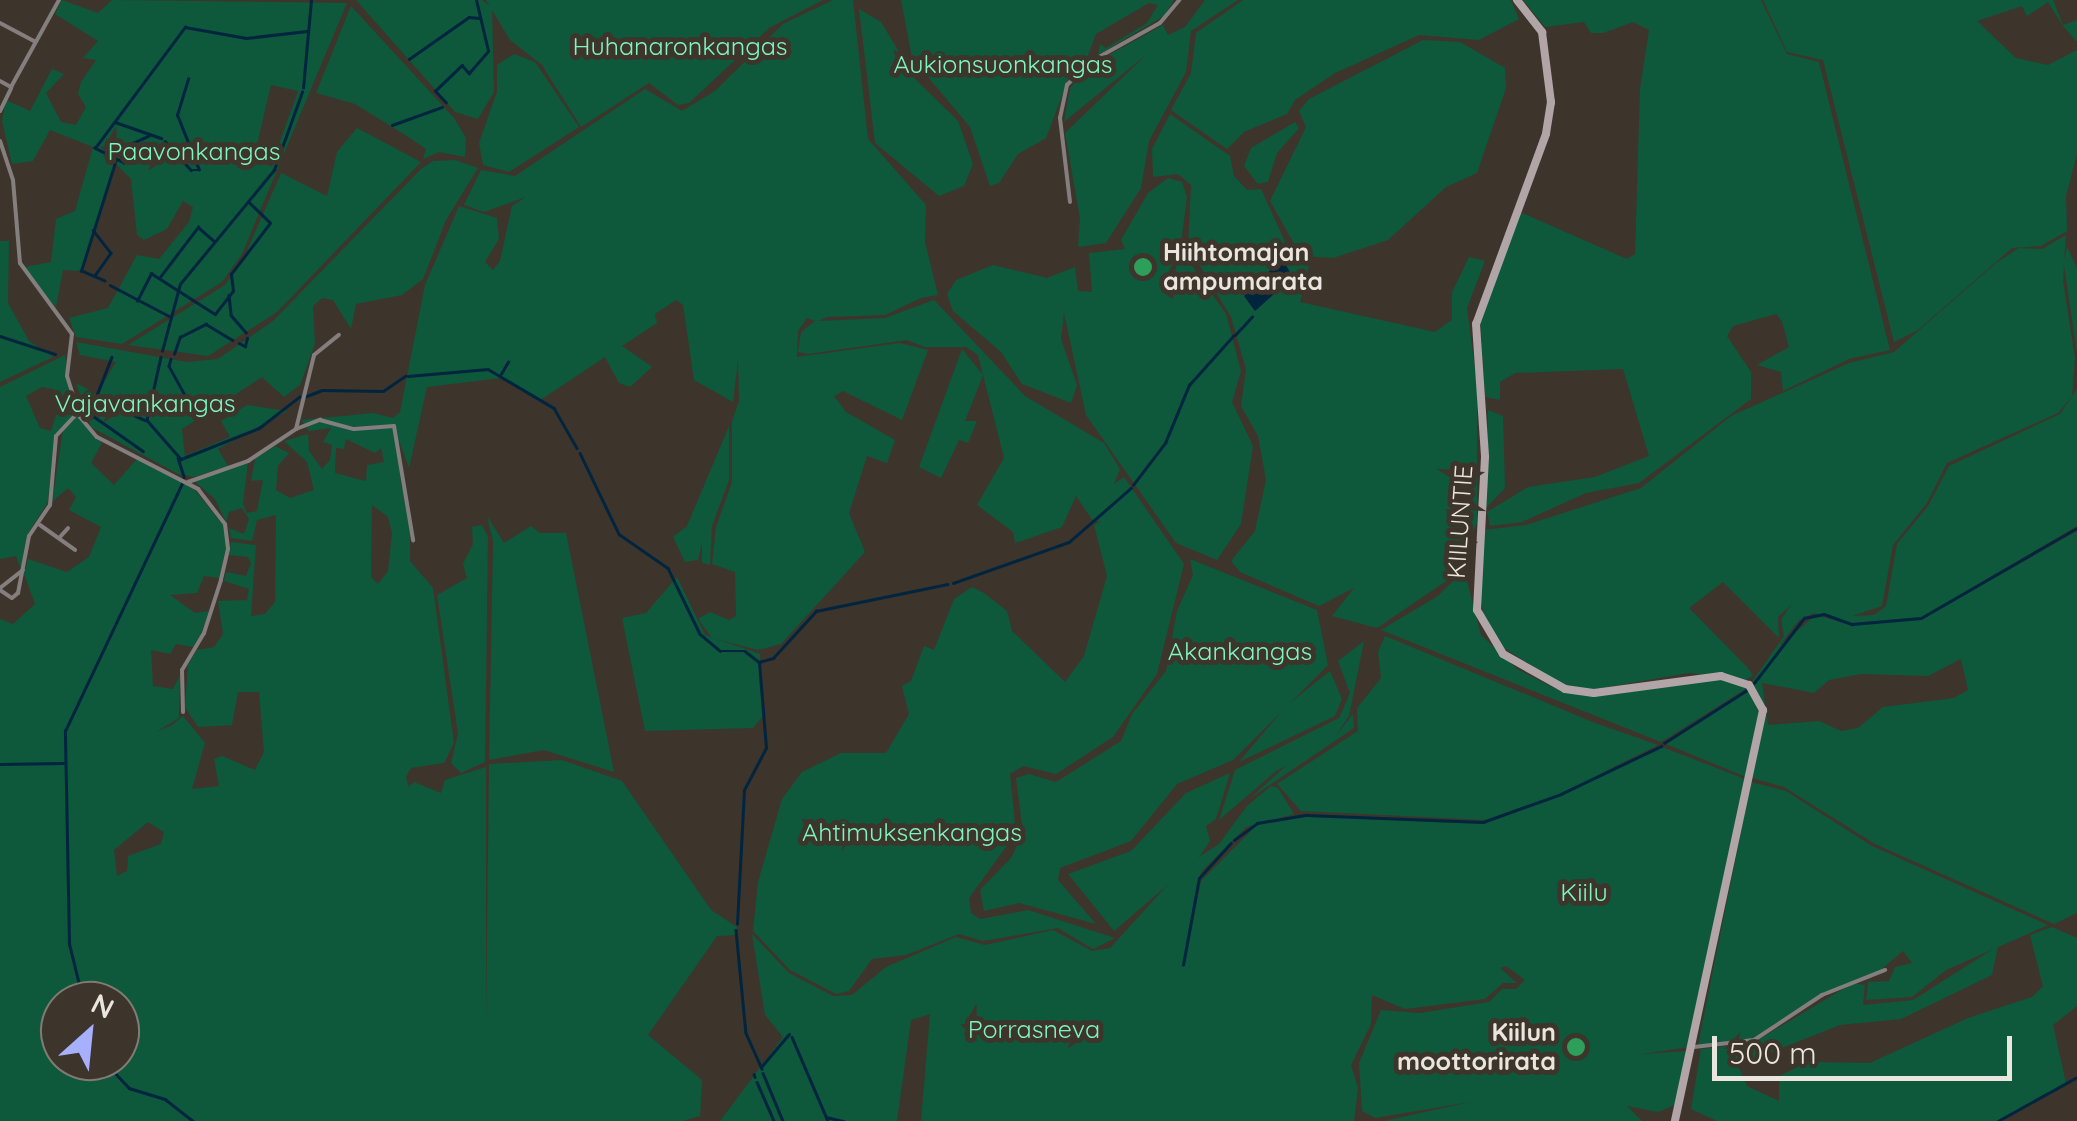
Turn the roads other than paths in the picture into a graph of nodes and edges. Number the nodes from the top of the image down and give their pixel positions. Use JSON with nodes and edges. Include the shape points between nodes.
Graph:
{"nodes":[{"id":1,"x":59,"y":0,"type":"edge"},
{"id":2,"x":1179,"y":0,"type":"edge"},
{"id":3,"x":1518,"y":0,"type":"edge"},
{"id":4,"x":0,"y":23,"type":"edge"},
{"id":5,"x":36,"y":42,"type":"junction"},
{"id":6,"x":0,"y":81,"type":"edge"},
{"id":7,"x":11,"y":87,"type":"junction"},
{"id":8,"x":0,"y":110,"type":"edge"},
{"id":9,"x":0,"y":142,"type":"edge"},
{"id":10,"x":1070,"y":202,"type":"dead end"},
{"id":11,"x":339,"y":335,"type":"dead end"},
{"id":12,"x":78,"y":412,"type":"junction"},
{"id":13,"x":296,"y":430,"type":"junction"},
{"id":14,"x":187,"y":482,"type":"junction"},
{"id":15,"x":40,"y":525,"type":"junction"},
{"id":16,"x":68,"y":528,"type":"dead end"},
{"id":17,"x":60,"y":537,"type":"junction"},
{"id":18,"x":414,"y":540,"type":"dead end"},
{"id":19,"x":75,"y":550,"type":"dead end"},
{"id":20,"x":23,"y":570,"type":"junction"},
{"id":21,"x":0,"y":589,"type":"edge"},
{"id":22,"x":183,"y":712,"type":"dead end"},
{"id":23,"x":1885,"y":970,"type":"dead end"},
{"id":24,"x":1694,"y":1047,"type":"junction"},
{"id":25,"x":1676,"y":1121,"type":"edge"}],
"edges":[{"from":1,"to":5,"type":"street"},
{"from":2,"to":10,"type":"street","via":[[1160,23],[1090,62],[1067,85],[1060,118]]},
{"from":3,"to":24,"type":"street","name":"KIILUNTIE","via":[[1543,37],[1551,102],[1476,324],[1485,458],[1477,610],[1503,654],[1571,691],[1710,675],[1740,680],[1757,695],[1762,722]]},
{"from":4,"to":5,"type":"street"},
{"from":5,"to":7,"type":"street"},
{"from":6,"to":7,"type":"street"},
{"from":7,"to":8,"type":"street"},
{"from":9,"to":12,"type":"street","via":[[13,180],[20,263],[72,334],[67,376]]},
{"from":11,"to":13,"type":"street","via":[[314,355]]},
{"from":12,"to":14,"type":"street","via":[[96,436]]},
{"from":12,"to":15,"type":"street","via":[[56,436],[50,504]]},
{"from":13,"to":14,"type":"street","via":[[252,458]]},
{"from":13,"to":18,"type":"street","via":[[320,420],[354,428],[394,426]]},
{"from":14,"to":22,"type":"street","via":[[217,508],[228,549],[207,626],[183,665]]},
{"from":15,"to":17,"type":"street"},
{"from":15,"to":20,"type":"street","via":[[29,536]]},
{"from":16,"to":17,"type":"street"},
{"from":17,"to":19,"type":"street"},
{"from":20,"to":21,"type":"street"},
{"from":20,"to":21,"type":"street","via":[[15,598]]},
{"from":23,"to":24,"type":"street","via":[[1822,996],[1754,1040]]},
{"from":24,"to":25,"type":"street","name":"KIILUNTIE"}]}
